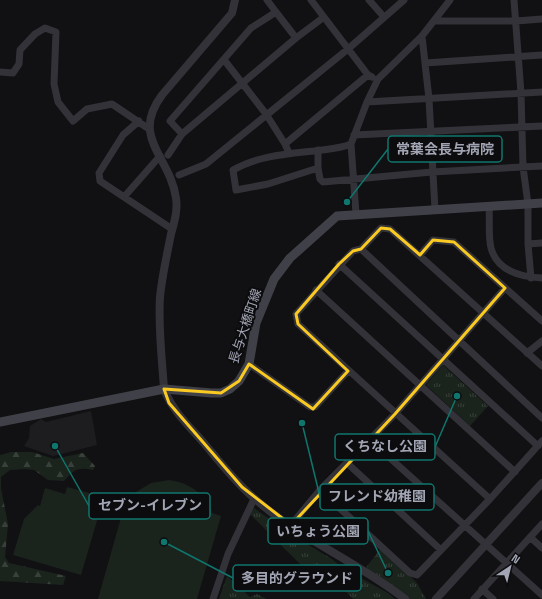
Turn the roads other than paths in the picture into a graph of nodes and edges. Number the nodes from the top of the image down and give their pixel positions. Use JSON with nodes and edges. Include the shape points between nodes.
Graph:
{"nodes":[{"id":1,"x":235,"y":0,"type":"edge"},
{"id":2,"x":267,"y":0,"type":"edge"},
{"id":3,"x":311,"y":0,"type":"edge"},
{"id":4,"x":369,"y":0,"type":"edge"},
{"id":5,"x":404,"y":0,"type":"edge"},
{"id":6,"x":450,"y":0,"type":"edge"},
{"id":7,"x":514,"y":0,"type":"edge"},
{"id":8,"x":276,"y":12,"type":"junction"},
{"id":9,"x":324,"y":17,"type":"junction"},
{"id":10,"x":384,"y":17,"type":"junction"},
{"id":11,"x":542,"y":19,"type":"edge"},
{"id":12,"x":434,"y":21,"type":"junction"},
{"id":13,"x":516,"y":21,"type":"junction"},
{"id":14,"x":422,"y":36,"type":"junction"},
{"id":15,"x":296,"y":38,"type":"junction"},
{"id":16,"x":348,"y":49,"type":"junction"},
{"id":17,"x":542,"y":55,"type":"edge"},
{"id":18,"x":518,"y":56,"type":"junction"},
{"id":19,"x":224,"y":61,"type":"junction"},
{"id":20,"x":425,"y":63,"type":"junction"},
{"id":21,"x":0,"y":72,"type":"edge"},
{"id":22,"x":368,"y":75,"type":"junction"},
{"id":23,"x":378,"y":79,"type":"junction"},
{"id":24,"x":241,"y":84,"type":"junction"},
{"id":25,"x":542,"y":92,"type":"edge"},
{"id":26,"x":521,"y":93,"type":"junction"},
{"id":27,"x":428,"y":99,"type":"junction"},
{"id":28,"x":367,"y":102,"type":"junction"},
{"id":29,"x":266,"y":114,"type":"junction"},
{"id":30,"x":139,"y":121,"type":"junction"},
{"id":31,"x":542,"y":126,"type":"edge"},
{"id":32,"x":522,"y":127,"type":"junction"},
{"id":33,"x":149,"y":129,"type":"junction"},
{"id":34,"x":430,"y":132,"type":"junction"},
{"id":35,"x":182,"y":134,"type":"junction"},
{"id":36,"x":354,"y":135,"type":"junction"},
{"id":37,"x":285,"y":144,"type":"junction"},
{"id":38,"x":351,"y":144,"type":"junction"},
{"id":39,"x":318,"y":150,"type":"junction"},
{"id":40,"x":289,"y":153,"type":"junction"},
{"id":41,"x":164,"y":155,"type":"junction"},
{"id":42,"x":542,"y":166,"type":"edge"},
{"id":43,"x":523,"y":167,"type":"junction"},
{"id":44,"x":318,"y":168,"type":"junction"},
{"id":45,"x":432,"y":172,"type":"junction"},
{"id":46,"x":180,"y":175,"type":"dead end"},
{"id":47,"x":355,"y":178,"type":"junction"},
{"id":48,"x":124,"y":197,"type":"junction"},
{"id":49,"x":542,"y":203,"type":"edge"},
{"id":50,"x":528,"y":204,"type":"junction"},
{"id":51,"x":489,"y":207,"type":"junction"},
{"id":52,"x":435,"y":210,"type":"junction"},
{"id":53,"x":356,"y":214,"type":"junction"},
{"id":54,"x":172,"y":228,"type":"junction"},
{"id":55,"x":542,"y":243,"type":"edge"},
{"id":56,"x":528,"y":244,"type":"junction"},
{"id":57,"x":361,"y":249,"type":"junction"},
{"id":58,"x":420,"y":255,"type":"junction"},
{"id":59,"x":339,"y":264,"type":"junction"},
{"id":60,"x":531,"y":278,"type":"junction"},
{"id":61,"x":542,"y":278,"type":"edge"},
{"id":62,"x":505,"y":288,"type":"junction"},
{"id":63,"x":316,"y":290,"type":"junction"},
{"id":64,"x":484,"y":312,"type":"junction"},
{"id":65,"x":542,"y":321,"type":"edge"},
{"id":66,"x":458,"y":340,"type":"junction"},
{"id":67,"x":542,"y":341,"type":"edge"},
{"id":68,"x":527,"y":353,"type":"junction"},
{"id":69,"x":443,"y":359,"type":"junction"},
{"id":70,"x":249,"y":364,"type":"junction"},
{"id":71,"x":542,"y":366,"type":"edge"},
{"id":72,"x":348,"y":371,"type":"junction"},
{"id":73,"x":420,"y":386,"type":"junction"},
{"id":74,"x":164,"y":389,"type":"junction"},
{"id":75,"x":395,"y":414,"type":"junction"},
{"id":76,"x":542,"y":418,"type":"edge"},
{"id":77,"x":0,"y":422,"type":"edge"},
{"id":78,"x":370,"y":440,"type":"junction"},
{"id":79,"x":540,"y":443,"type":"edge"},
{"id":80,"x":347,"y":463,"type":"junction"},
{"id":81,"x":515,"y":472,"type":"junction"},
{"id":82,"x":542,"y":483,"type":"edge"},
{"id":83,"x":320,"y":490,"type":"junction"},
{"id":84,"x":254,"y":498,"type":"junction"},
{"id":85,"x":490,"y":499,"type":"junction"},
{"id":86,"x":542,"y":524,"type":"edge"},
{"id":87,"x":291,"y":525,"type":"junction"},
{"id":88,"x":465,"y":525,"type":"junction"},
{"id":89,"x":530,"y":537,"type":"junction"},
{"id":90,"x":486,"y":544,"type":"junction"},
{"id":91,"x":542,"y":548,"type":"edge"},
{"id":92,"x":441,"y":550,"type":"junction"},
{"id":93,"x":506,"y":563,"type":"junction"},
{"id":94,"x":482,"y":589,"type":"junction"},
{"id":95,"x":542,"y":595,"type":"edge"},
{"id":96,"x":213,"y":599,"type":"edge"},
{"id":97,"x":405,"y":599,"type":"edge"},
{"id":98,"x":436,"y":599,"type":"edge"},
{"id":99,"x":474,"y":599,"type":"edge"},
{"id":100,"x":493,"y":599,"type":"edge"}],
"edges":[{"from":1,"to":33,"type":"street","via":[[232,14],[156,104],[150,117]]},
{"from":2,"to":8,"type":"street"},
{"from":3,"to":9,"type":"street"},
{"from":4,"to":10,"type":"street"},
{"from":5,"to":10,"type":"street"},
{"from":6,"to":12,"type":"street"},
{"from":7,"to":13,"type":"street"},
{"from":8,"to":15,"type":"street"},
{"from":8,"to":19,"type":"street","via":[[252,28]]},
{"from":9,"to":15,"type":"street"},
{"from":9,"to":16,"type":"street"},
{"from":10,"to":16,"type":"street"},
{"from":11,"to":13,"type":"street"},
{"from":12,"to":13,"type":"street"},
{"from":12,"to":14,"type":"street"},
{"from":13,"to":18,"type":"street"},
{"from":14,"to":20,"type":"street"},
{"from":14,"to":23,"type":"street"},
{"from":15,"to":24,"type":"street"},
{"from":16,"to":22,"type":"street"},
{"from":16,"to":29,"type":"street"},
{"from":17,"to":18,"type":"street"},
{"from":18,"to":20,"type":"street"},
{"from":18,"to":26,"type":"street"},
{"from":19,"to":24,"type":"street"},
{"from":19,"to":35,"type":"street","via":[[170,121]]},
{"from":20,"to":27,"type":"street"},
{"from":21,"to":30,"type":"street","via":[[13,73],[19,64],[20,50],[35,34],[44,28],[56,32],[54,84],[58,102],[74,121],[87,110],[112,104]]},
{"from":22,"to":23,"type":"street"},
{"from":22,"to":37,"type":"street"},
{"from":23,"to":28,"type":"street"},
{"from":24,"to":29,"type":"street"},
{"from":24,"to":35,"type":"street"},
{"from":25,"to":26,"type":"street"},
{"from":26,"to":27,"type":"street"},
{"from":26,"to":32,"type":"street"},
{"from":27,"to":28,"type":"street"},
{"from":27,"to":34,"type":"street"},
{"from":28,"to":36,"type":"street"},
{"from":29,"to":37,"type":"street"},
{"from":29,"to":46,"type":"street","via":[[206,164]]},
{"from":30,"to":33,"type":"street"},
{"from":30,"to":48,"type":"street","via":[[122,135],[98,173],[100,181]]},
{"from":31,"to":32,"type":"street"},
{"from":32,"to":34,"type":"street"},
{"from":32,"to":43,"type":"street"},
{"from":33,"to":41,"type":"street","via":[[151,139]]},
{"from":34,"to":36,"type":"street"},
{"from":34,"to":45,"type":"street"},
{"from":35,"to":41,"type":"street"},
{"from":36,"to":38,"type":"street"},
{"from":37,"to":40,"type":"street"},
{"from":38,"to":39,"type":"street"},
{"from":38,"to":47,"type":"street"},
{"from":39,"to":40,"type":"street"},
{"from":39,"to":44,"type":"street"},
{"from":40,"to":44,"type":"street","via":[[246,163],[233,170],[236,190],[268,184]]},
{"from":41,"to":48,"type":"street"},
{"from":41,"to":54,"type":"street","via":[[176,201]]},
{"from":42,"to":43,"type":"street"},
{"from":43,"to":45,"type":"street"},
{"from":43,"to":50,"type":"street"},
{"from":44,"to":47,"type":"street","via":[[323,182]]},
{"from":45,"to":47,"type":"street"},
{"from":45,"to":52,"type":"street"},
{"from":47,"to":53,"type":"street"},
{"from":48,"to":54,"type":"street"},
{"from":49,"to":50,"type":"main road","name":"長与大橋町線"},
{"from":50,"to":51,"type":"main road","name":"長与大橋町線"},
{"from":50,"to":56,"type":"street"},
{"from":51,"to":52,"type":"main road","name":"長与大橋町線"},
{"from":51,"to":60,"type":"street","via":[[491,248],[495,257],[512,272]]},
{"from":52,"to":53,"type":"main road","name":"長与大橋町線"},
{"from":53,"to":70,"type":"main road","name":"長与大橋町線","via":[[337,216],[290,258],[274,279],[256,323]]},
{"from":54,"to":74,"type":"street","via":[[160,298]]},
{"from":55,"to":56,"type":"street"},
{"from":56,"to":60,"type":"street"},
{"from":57,"to":58,"type":"street","via":[[381,228],[390,229]]},
{"from":57,"to":59,"type":"street","via":[[353,251]]},
{"from":57,"to":66,"type":"street"},
{"from":58,"to":62,"type":"street","via":[[433,240],[454,242]]},
{"from":58,"to":64,"type":"street"},
{"from":59,"to":63,"type":"street"},
{"from":59,"to":69,"type":"street"},
{"from":60,"to":61,"type":"street"},
{"from":62,"to":64,"type":"street"},
{"from":62,"to":65,"type":"street"},
{"from":63,"to":72,"type":"street","via":[[296,314],[298,324]]},
{"from":63,"to":73,"type":"street"},
{"from":64,"to":66,"type":"street"},
{"from":64,"to":68,"type":"street"},
{"from":66,"to":69,"type":"street"},
{"from":66,"to":76,"type":"street"},
{"from":67,"to":68,"type":"street"},
{"from":68,"to":71,"type":"street"},
{"from":69,"to":73,"type":"street"},
{"from":69,"to":79,"type":"street"},
{"from":70,"to":72,"type":"street","via":[[310,407],[315,407]]},
{"from":70,"to":74,"type":"main road","name":"長与大橋町線","via":[[239,381],[221,393]]},
{"from":72,"to":75,"type":"street"},
{"from":73,"to":75,"type":"street"},
{"from":73,"to":81,"type":"street"},
{"from":74,"to":77,"type":"main road","name":"長与大橋町線"},
{"from":74,"to":84,"type":"street","via":[[169,403]]},
{"from":75,"to":78,"type":"street"},
{"from":75,"to":85,"type":"street"},
{"from":78,"to":80,"type":"street"},
{"from":78,"to":88,"type":"street"},
{"from":79,"to":81,"type":"street"},
{"from":80,"to":83,"type":"street"},
{"from":80,"to":92,"type":"street"},
{"from":81,"to":85,"type":"street"},
{"from":82,"to":90,"type":"street"},
{"from":83,"to":87,"type":"street"},
{"from":83,"to":92,"type":"street","via":[[410,572],[417,575]]},
{"from":84,"to":87,"type":"street"},
{"from":84,"to":96,"type":"street","via":[[228,554]]},
{"from":85,"to":88,"type":"street"},
{"from":86,"to":89,"type":"street"},
{"from":87,"to":97,"type":"street"},
{"from":88,"to":90,"type":"street"},
{"from":88,"to":92,"type":"street"},
{"from":89,"to":91,"type":"street"},
{"from":89,"to":93,"type":"street"},
{"from":90,"to":93,"type":"street"},
{"from":90,"to":98,"type":"street"},
{"from":93,"to":94,"type":"street"},
{"from":93,"to":95,"type":"street"},
{"from":94,"to":99,"type":"street"},
{"from":94,"to":100,"type":"street"}]}
